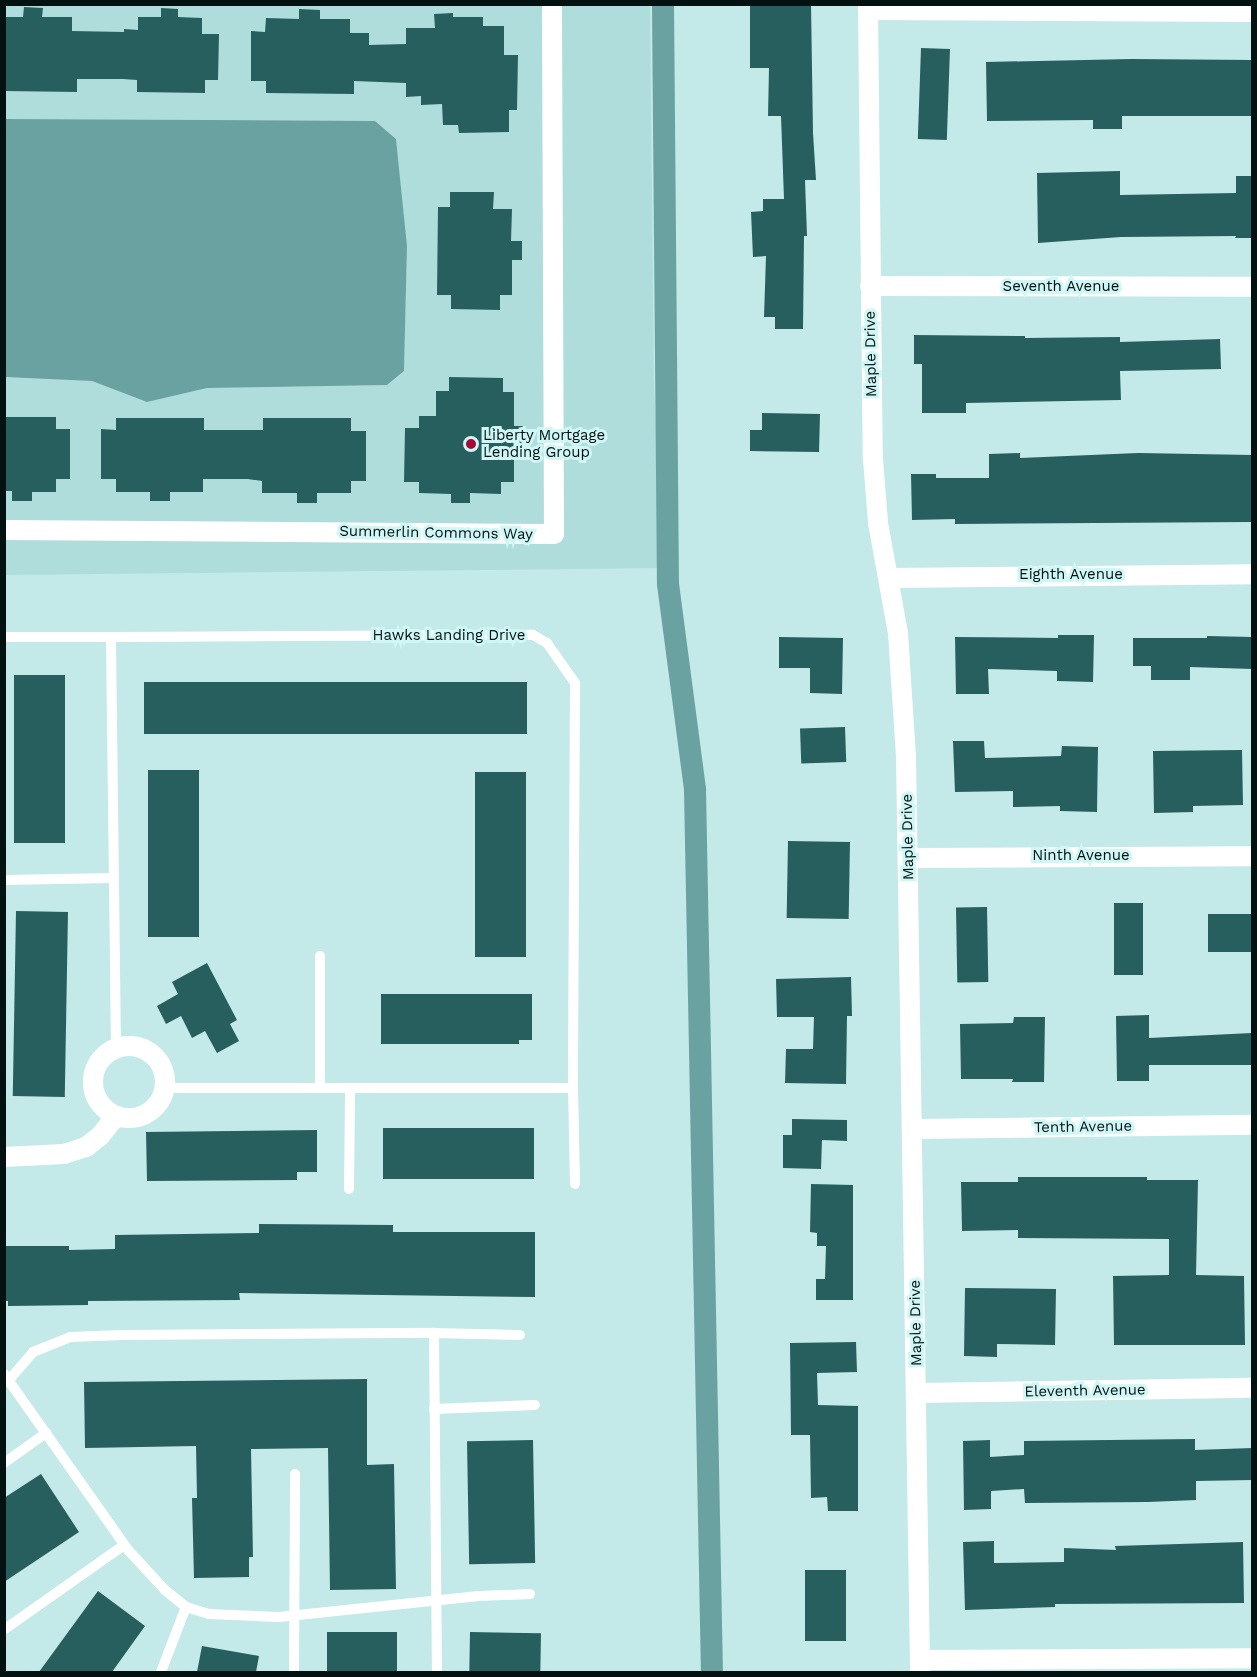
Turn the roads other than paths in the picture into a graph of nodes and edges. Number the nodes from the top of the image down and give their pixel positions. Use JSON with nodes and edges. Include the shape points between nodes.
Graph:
{"nodes":[{"id":1,"x":552,"y":4,"type":"edge"},
{"id":2,"x":868,"y":7,"type":"edge"},
{"id":3,"x":1252,"y":12,"type":"edge"},
{"id":4,"x":870,"y":286,"type":"junction"},
{"id":5,"x":1252,"y":287,"type":"edge"},
{"id":6,"x":4,"y":530,"type":"edge"},
{"id":7,"x":1252,"y":574,"type":"edge"},
{"id":8,"x":889,"y":578,"type":"junction"},
{"id":9,"x":4,"y":637,"type":"edge"},
{"id":10,"x":111,"y":638,"type":"junction"},
{"id":11,"x":1252,"y":856,"type":"edge"},
{"id":12,"x":909,"y":858,"type":"junction"},
{"id":13,"x":114,"y":878,"type":"junction"},
{"id":14,"x":4,"y":880,"type":"edge"},
{"id":15,"x":320,"y":956,"type":"dead end"},
{"id":16,"x":116,"y":1048,"type":"junction"},
{"id":17,"x":164,"y":1088,"type":"junction"},
{"id":18,"x":320,"y":1088,"type":"junction"},
{"id":19,"x":350,"y":1088,"type":"junction"},
{"id":20,"x":573,"y":1088,"type":"junction"},
{"id":21,"x":116,"y":1116,"type":"junction"},
{"id":22,"x":1252,"y":1125,"type":"edge"},
{"id":23,"x":913,"y":1129,"type":"junction"},
{"id":24,"x":4,"y":1157,"type":"edge"},
{"id":25,"x":575,"y":1184,"type":"dead end"},
{"id":26,"x":349,"y":1189,"type":"dead end"},
{"id":27,"x":434,"y":1333,"type":"junction"},
{"id":28,"x":520,"y":1335,"type":"dead end"},
{"id":29,"x":7,"y":1377,"type":"edge"},
{"id":30,"x":1252,"y":1388,"type":"edge"},
{"id":31,"x":917,"y":1393,"type":"junction"},
{"id":32,"x":536,"y":1405,"type":"dead end"},
{"id":33,"x":434,"y":1409,"type":"junction"},
{"id":34,"x":46,"y":1432,"type":"junction"},
{"id":35,"x":4,"y":1463,"type":"edge"},
{"id":36,"x":295,"y":1474,"type":"dead end"},
{"id":37,"x":124,"y":1545,"type":"junction"},
{"id":38,"x":530,"y":1594,"type":"dead end"},
{"id":39,"x":436,"y":1601,"type":"junction"},
{"id":40,"x":186,"y":1607,"type":"junction"},
{"id":41,"x":295,"y":1616,"type":"junction"},
{"id":42,"x":5,"y":1629,"type":"edge"},
{"id":43,"x":1252,"y":1658,"type":"edge"},
{"id":44,"x":920,"y":1666,"type":"edge"},
{"id":45,"x":161,"y":1672,"type":"edge"},
{"id":46,"x":294,"y":1672,"type":"edge"},
{"id":47,"x":437,"y":1672,"type":"edge"}],
"edges":[{"from":1,"to":6,"type":"street","name":"Summerlin Commons Way","via":[[554,534]]},
{"from":2,"to":3,"type":"street"},
{"from":2,"to":4,"type":"street","name":"Maple Drive"},
{"from":4,"to":5,"type":"street","name":"Seventh Avenue"},
{"from":4,"to":8,"type":"street","name":"Maple Drive","via":[[873,459]]},
{"from":7,"to":8,"type":"street","name":"Eighth Avenue"},
{"from":8,"to":12,"type":"street","name":"Maple Drive","via":[[898,633]]},
{"from":9,"to":10,"type":"lane","name":"Hawks Landing Drive"},
{"from":10,"to":13,"type":"lane"},
{"from":10,"to":20,"type":"lane","name":"Hawks Landing Drive","via":[[533,635],[547,644],[575,683]]},
{"from":11,"to":12,"type":"street","name":"Ninth Avenue"},
{"from":12,"to":23,"type":"street","name":"Maple Drive"},
{"from":13,"to":14,"type":"lane"},
{"from":13,"to":16,"type":"lane"},
{"from":15,"to":18,"type":"lane"},
{"from":16,"to":17,"type":"street","via":[[140,1048],[151,1054],[159,1064]]},
{"from":16,"to":21,"type":"street","via":[[98,1064],[93,1076],[98,1100]]},
{"from":17,"to":18,"type":"lane"},
{"from":17,"to":21,"type":"street","via":[[155,1107],[147,1113]]},
{"from":18,"to":19,"type":"lane"},
{"from":19,"to":20,"type":"lane"},
{"from":19,"to":26,"type":"lane"},
{"from":20,"to":25,"type":"lane","name":"Hawks Landing Drive"},
{"from":21,"to":24,"type":"street","via":[[86,1147],[64,1154]]},
{"from":22,"to":23,"type":"street","name":"Tenth Avenue"},
{"from":23,"to":31,"type":"street","name":"Maple Drive"},
{"from":27,"to":28,"type":"lane"},
{"from":27,"to":29,"type":"lane","via":[[70,1338],[33,1352]]},
{"from":27,"to":33,"type":"lane"},
{"from":29,"to":34,"type":"lane"},
{"from":30,"to":31,"type":"street","name":"Eleventh Avenue"},
{"from":31,"to":44,"type":"street","name":"Maple Drive"},
{"from":32,"to":33,"type":"lane"},
{"from":33,"to":39,"type":"lane"},
{"from":34,"to":35,"type":"lane"},
{"from":34,"to":37,"type":"lane"},
{"from":36,"to":41,"type":"lane"},
{"from":37,"to":40,"type":"lane"},
{"from":37,"to":42,"type":"lane"},
{"from":38,"to":39,"type":"lane"},
{"from":39,"to":41,"type":"lane"},
{"from":39,"to":47,"type":"lane"},
{"from":40,"to":41,"type":"lane","via":[[209,1614]]},
{"from":40,"to":45,"type":"lane"},
{"from":41,"to":46,"type":"lane"},
{"from":43,"to":44,"type":"street"}]}
